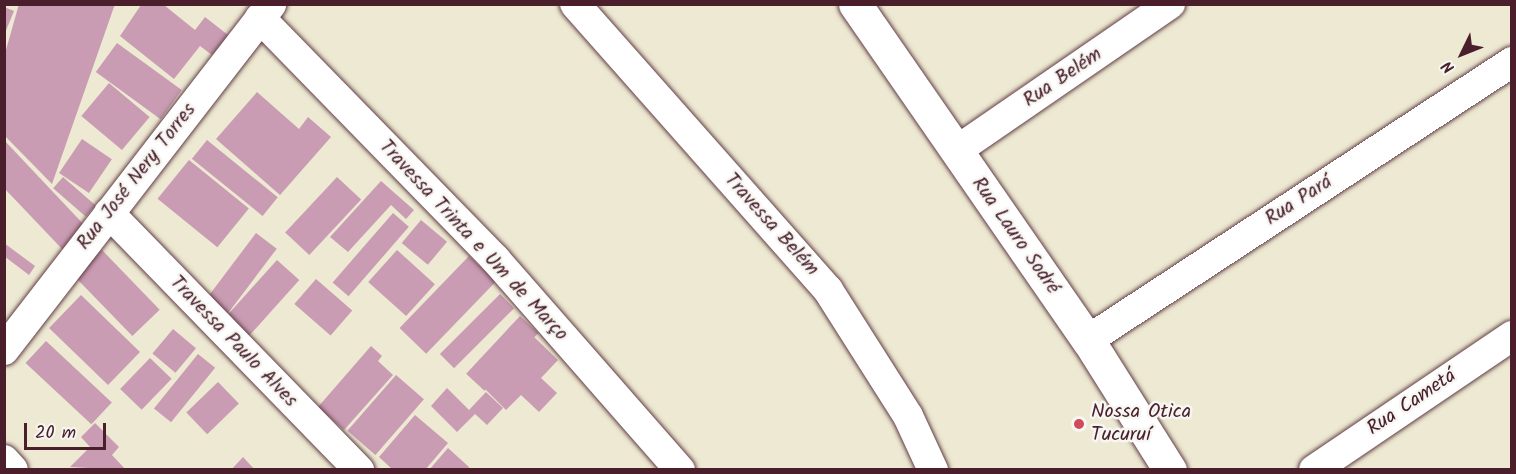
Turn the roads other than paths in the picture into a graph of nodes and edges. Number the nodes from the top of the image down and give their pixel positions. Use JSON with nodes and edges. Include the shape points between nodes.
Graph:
{"nodes":[{"id":1,"x":575,"y":4,"type":"edge"},
{"id":2,"x":855,"y":4,"type":"edge"},
{"id":3,"x":1170,"y":4,"type":"edge"},
{"id":4,"x":266,"y":11,"type":"edge"},
{"id":5,"x":1512,"y":62,"type":"edge"},
{"id":6,"x":956,"y":151,"type":"junction"},
{"id":7,"x":109,"y":213,"type":"junction"},
{"id":8,"x":1512,"y":336,"type":"edge"},
{"id":9,"x":1088,"y":340,"type":"junction"},
{"id":10,"x":4,"y":350,"type":"edge"},
{"id":11,"x":4,"y":460,"type":"edge"},
{"id":12,"x":13,"y":470,"type":"edge"},
{"id":13,"x":359,"y":470,"type":"edge"},
{"id":14,"x":681,"y":470,"type":"edge"},
{"id":15,"x":933,"y":470,"type":"edge"},
{"id":16,"x":1170,"y":470,"type":"edge"},
{"id":17,"x":1314,"y":470,"type":"edge"}],
"edges":[{"from":1,"to":15,"type":"street","name":"Travessa Belém","via":[[828,290],[908,416]]},
{"from":2,"to":6,"type":"main road","name":"Rua Lauro Sodré"},
{"from":3,"to":6,"type":"street","name":"Rua Belém"},
{"from":4,"to":7,"type":"street","name":"Rua José Nery Torres"},
{"from":4,"to":14,"type":"street","name":"Travessa Trinta e Um de Março","via":[[495,259]]},
{"from":5,"to":9,"type":"street","name":"Rua Pará"},
{"from":6,"to":9,"type":"main road","name":"Rua Lauro Sodré"},
{"from":7,"to":10,"type":"street","name":"Rua José Nery Torres"},
{"from":7,"to":13,"type":"street","name":"Travessa Paulo Alves"},
{"from":8,"to":17,"type":"street","name":"Rua Cametá"},
{"from":9,"to":16,"type":"main road","name":"Rua Lauro Sodré"},
{"from":11,"to":12,"type":"street"}]}
